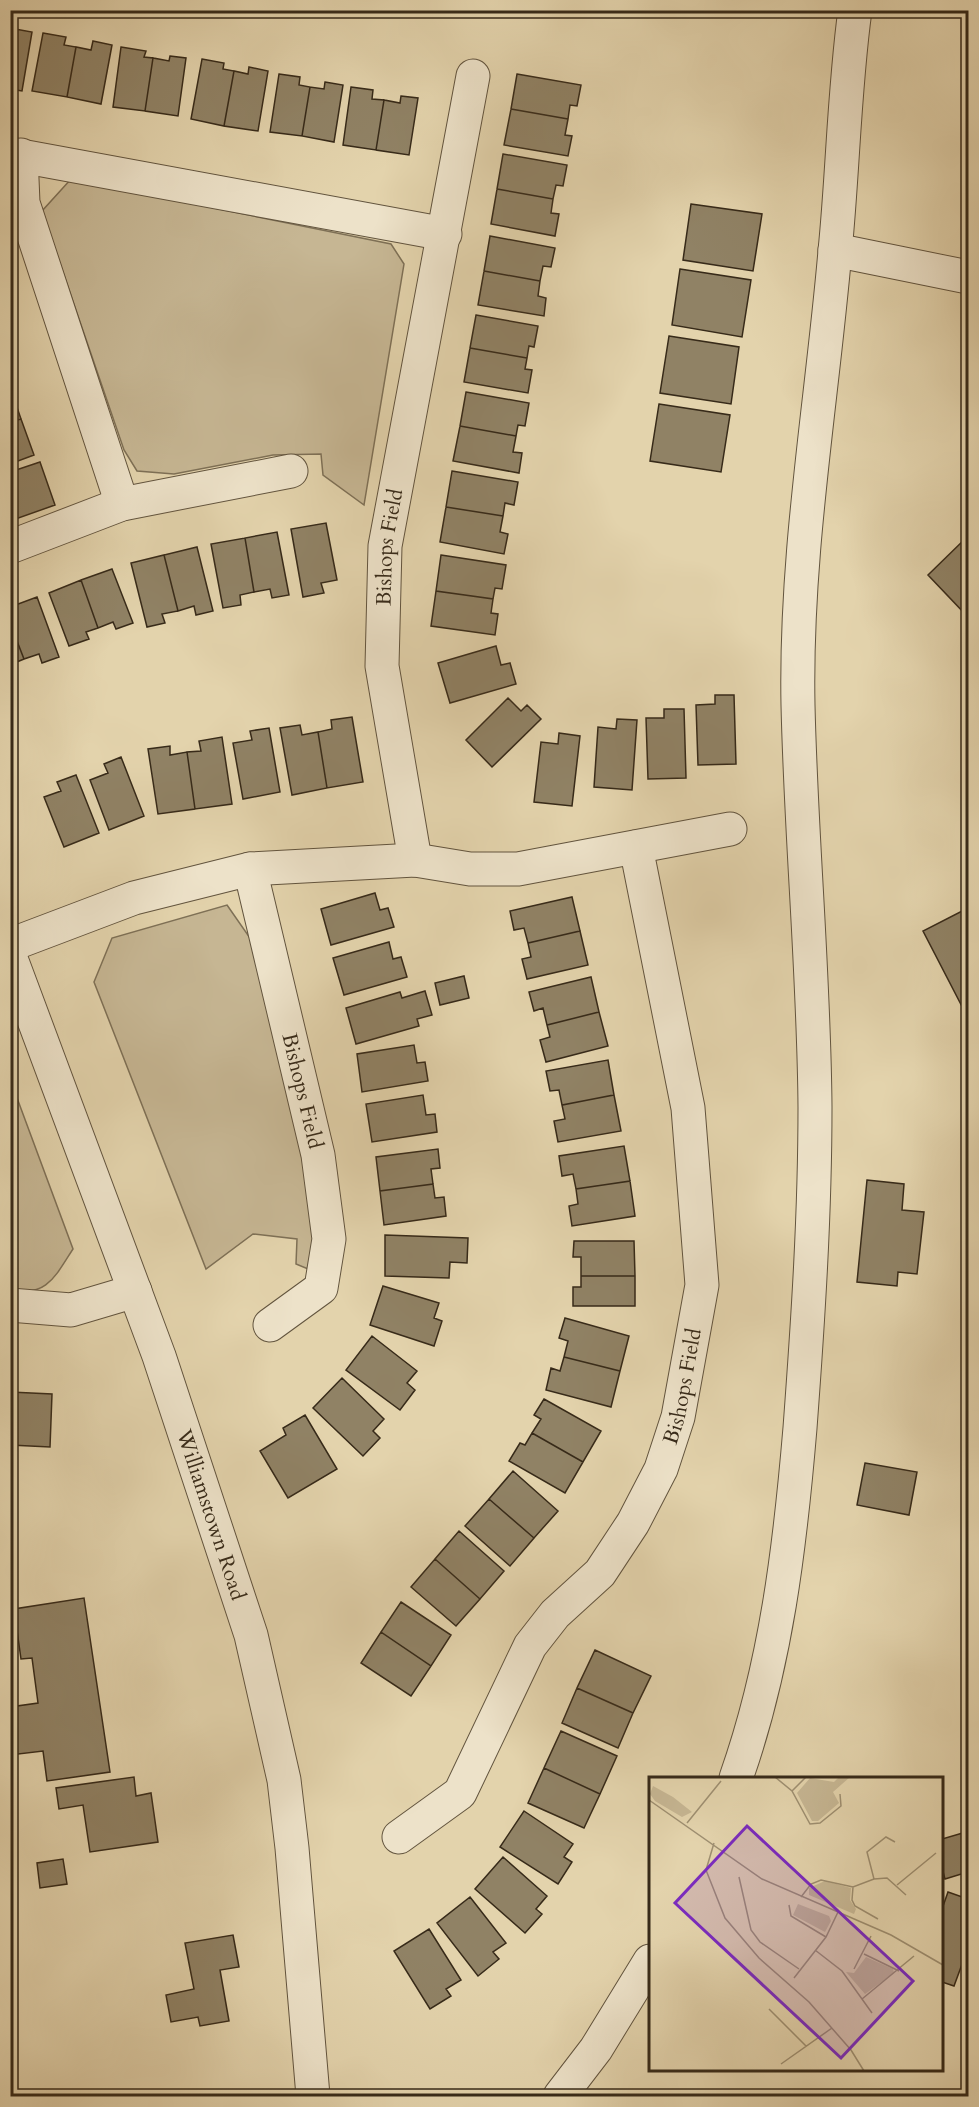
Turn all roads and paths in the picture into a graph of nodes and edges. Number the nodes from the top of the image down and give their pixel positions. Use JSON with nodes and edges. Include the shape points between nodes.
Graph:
{"nodes":[{"id":1,"x":855,"y":10,"type":"edge"},
{"id":2,"x":473,"y":76,"type":"dead end"},
{"id":3,"x":16,"y":154,"type":"edge"},
{"id":4,"x":445,"y":234,"type":"junction"},
{"id":5,"x":836,"y":250,"type":"junction"},
{"id":6,"x":969,"y":277,"type":"edge"},
{"id":7,"x":291,"y":471,"type":"dead end"},
{"id":8,"x":122,"y":504,"type":"junction"},
{"id":9,"x":10,"y":547,"type":"edge"},
{"id":10,"x":730,"y":829,"type":"dead end"},
{"id":11,"x":636,"y":848,"type":"junction"},
{"id":12,"x":415,"y":860,"type":"junction"},
{"id":13,"x":250,"y":869,"type":"junction"},
{"id":14,"x":10,"y":945,"type":"edge"},
{"id":15,"x":10,"y":956,"type":"edge"},
{"id":16,"x":135,"y":1291,"type":"junction"},
{"id":17,"x":10,"y":1305,"type":"edge"},
{"id":18,"x":270,"y":1325,"type":"dead end"},
{"id":19,"x":737,"y":1777,"type":"edge"},
{"id":20,"x":399,"y":1837,"type":"dead end"},
{"id":21,"x":649,"y":1964,"type":"edge"},
{"id":22,"x":314,"y":2097,"type":"edge"},
{"id":23,"x":560,"y":2097,"type":"edge"}],
"edges":[{"from":1,"to":5,"type":"street","via":[[846,85]]},
{"from":2,"to":4,"type":"street","name":"Bishops Field"},
{"from":3,"to":4,"type":"street"},
{"from":3,"to":8,"type":"street","via":[[23,203]]},
{"from":4,"to":12,"type":"street","name":"Bishops Field","via":[[385,546],[382,666]]},
{"from":5,"to":6,"type":"street"},
{"from":5,"to":19,"type":"street","via":[[807,506],[798,639],[814,1095],[808,1330],[784,1579],[764,1684]]},
{"from":7,"to":8,"type":"street"},
{"from":8,"to":9,"type":"street"},
{"from":10,"to":11,"type":"street"},
{"from":11,"to":12,"type":"street","via":[[518,869],[470,869]]},
{"from":11,"to":20,"type":"street","name":"Bishops Field","via":[[688,1108],[702,1285],[678,1417],[661,1470],[633,1523],[600,1573],[555,1614],[530,1646],[460,1793]]},
{"from":12,"to":13,"type":"street"},
{"from":13,"to":14,"type":"street","via":[[134,898]]},
{"from":13,"to":18,"type":"street","name":"Bishops Field","via":[[318,1155],[329,1239],[321,1288]]},
{"from":15,"to":16,"type":"street","name":"Williamstown Road"},
{"from":16,"to":17,"type":"street","via":[[71,1310]]},
{"from":16,"to":22,"type":"street","name":"Williamstown Road","via":[[224,1547],[276,1738],[292,1848]]},
{"from":21,"to":23,"type":"street","via":[[596,2049]]}]}
